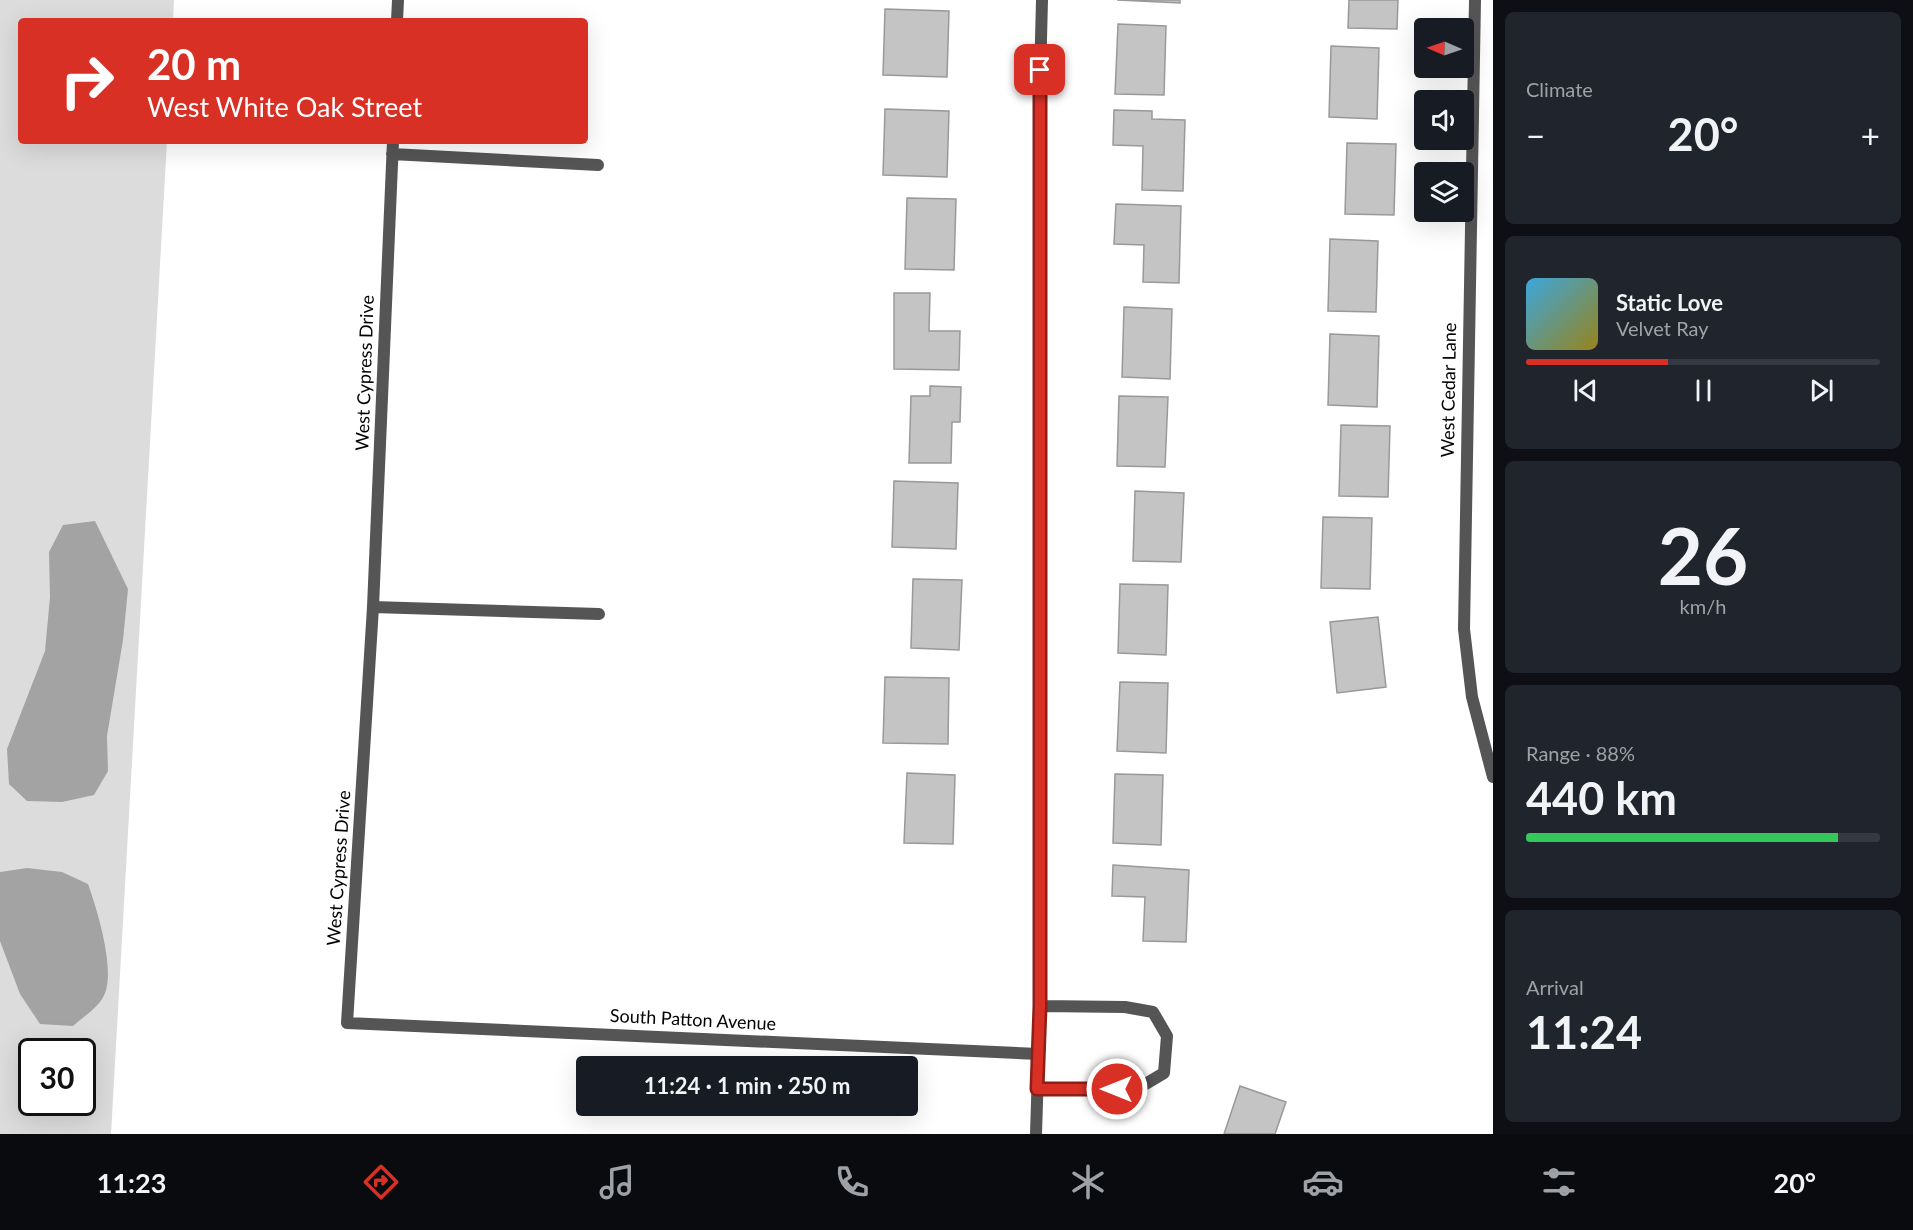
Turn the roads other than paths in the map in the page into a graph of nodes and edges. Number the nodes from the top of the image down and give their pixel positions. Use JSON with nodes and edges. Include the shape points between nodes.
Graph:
{"nodes":[{"id":1,"x":398,"y":0,"type":"edge"},
{"id":2,"x":1042,"y":0,"type":"edge"},
{"id":3,"x":1476,"y":0,"type":"edge"},
{"id":4,"x":397,"y":18,"type":"edge"},
{"id":5,"x":393,"y":144,"type":"edge"},
{"id":6,"x":392,"y":154,"type":"junction"},
{"id":7,"x":598,"y":165,"type":"dead end"},
{"id":8,"x":373,"y":607,"type":"junction"},
{"id":9,"x":599,"y":614,"type":"dead end"},
{"id":10,"x":1493,"y":777,"type":"edge"},
{"id":11,"x":1040,"y":1006,"type":"junction"},
{"id":12,"x":347,"y":1023,"type":"joint"},
{"id":13,"x":1038,"y":1054,"type":"junction"},
{"id":14,"x":1037,"y":1089,"type":"junction"},
{"id":15,"x":1036,"y":1134,"type":"edge"}],
"edges":[{"from":1,"to":4,"type":"street"},
{"from":2,"to":11,"type":"street"},
{"from":3,"to":10,"type":"street","name":"West Cedar Lane","via":[[1464,629],[1472,697]]},
{"from":5,"to":6,"type":"street","name":"West Cypress Drive"},
{"from":6,"to":7,"type":"street"},
{"from":6,"to":8,"type":"street","name":"West Cypress Drive"},
{"from":8,"to":9,"type":"street"},
{"from":8,"to":12,"type":"street","name":"West Cypress Drive"},
{"from":11,"to":13,"type":"street"},
{"from":11,"to":14,"type":"street","via":[[1125,1007],[1153,1012],[1167,1036],[1164,1073],[1137,1089]]},
{"from":12,"to":13,"type":"street","name":"South Patton Avenue"},
{"from":13,"to":14,"type":"street"},
{"from":14,"to":15,"type":"street"}]}
